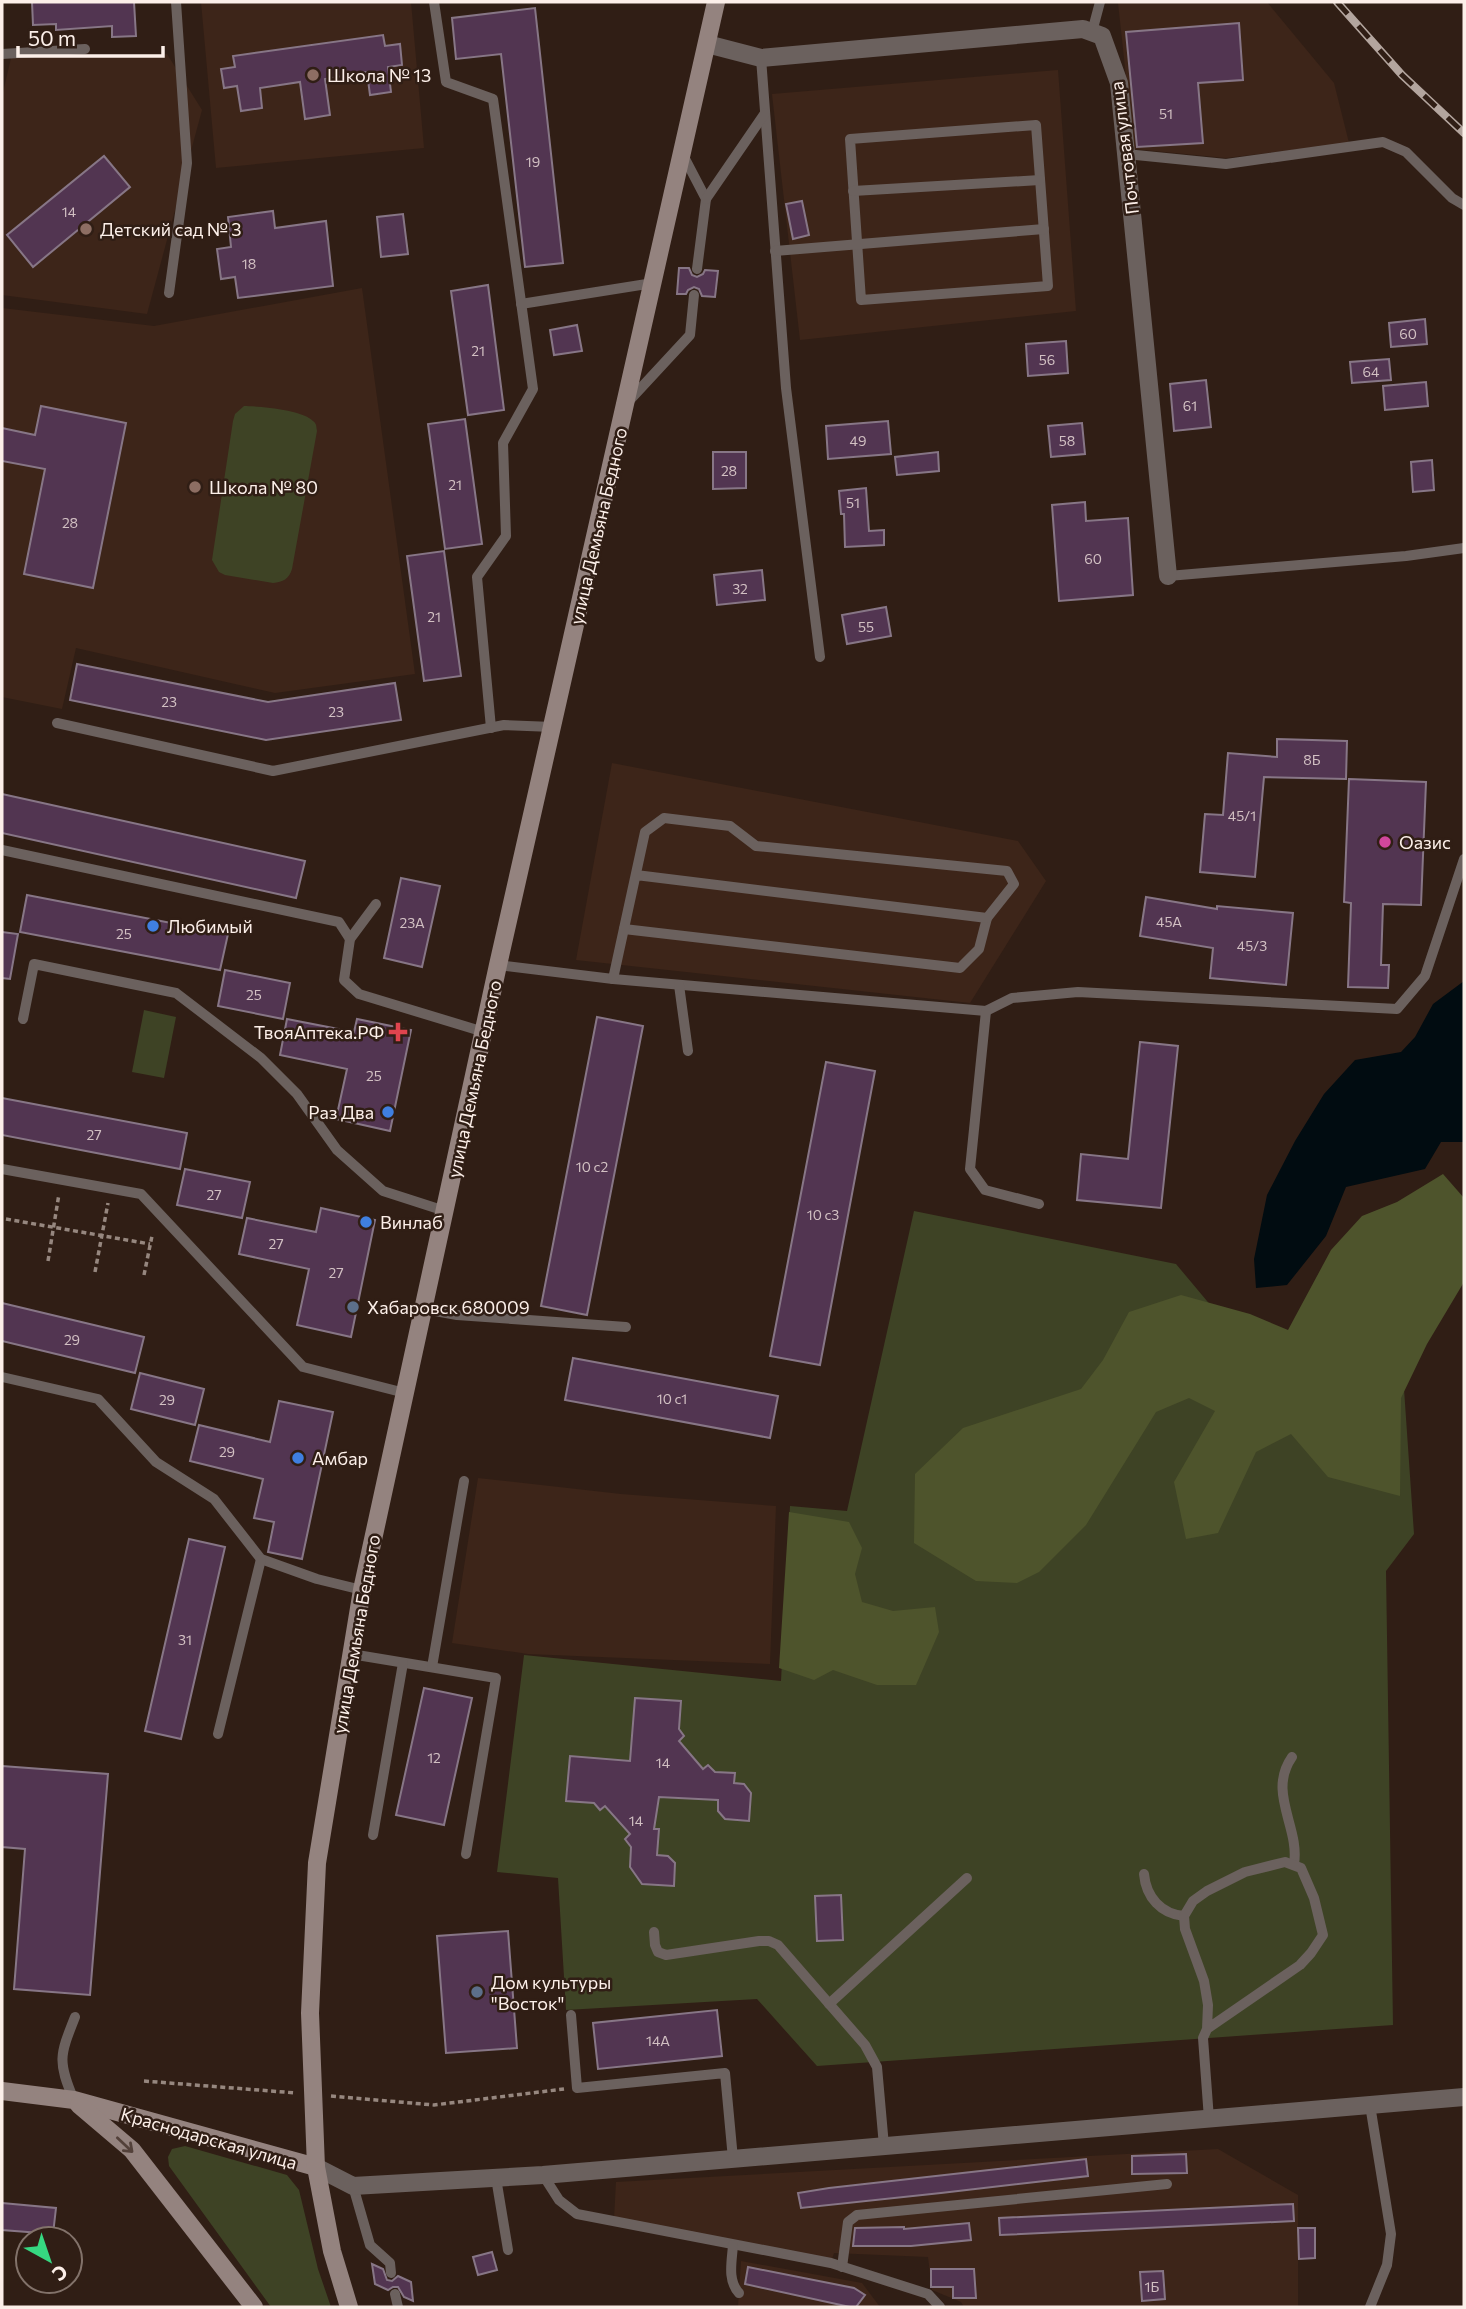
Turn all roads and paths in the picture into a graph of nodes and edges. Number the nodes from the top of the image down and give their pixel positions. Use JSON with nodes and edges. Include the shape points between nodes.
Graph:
{"nodes":[{"id":1,"x":176,"y":2,"type":"edge"},
{"id":2,"x":434,"y":2,"type":"edge"},
{"id":3,"x":716,"y":2,"type":"edge"},
{"id":4,"x":1100,"y":2,"type":"edge"},
{"id":5,"x":1092,"y":32,"type":"junction"},
{"id":6,"x":707,"y":44,"type":"junction"},
{"id":7,"x":85,"y":49,"type":"dead end"},
{"id":8,"x":2,"y":54,"type":"edge"},
{"id":9,"x":761,"y":58,"type":"junction"},
{"id":10,"x":765,"y":113,"type":"junction"},
{"id":11,"x":682,"y":153,"type":"junction"},
{"id":12,"x":1126,"y":154,"type":"junction"},
{"id":13,"x":1040,"y":180,"type":"junction"},
{"id":14,"x":853,"y":191,"type":"junction"},
{"id":15,"x":706,"y":199,"type":"junction"},
{"id":16,"x":1464,"y":205,"type":"edge"},
{"id":17,"x":1044,"y":229,"type":"junction"},
{"id":18,"x":857,"y":244,"type":"junction"},
{"id":19,"x":775,"y":251,"type":"junction"},
{"id":20,"x":697,"y":269,"type":"dead end"},
{"id":21,"x":653,"y":282,"type":"junction"},
{"id":22,"x":169,"y":292,"type":"dead end"},
{"id":23,"x":694,"y":295,"type":"dead end"},
{"id":24,"x":522,"y":304,"type":"junction"},
{"id":25,"x":625,"y":405,"type":"junction"},
{"id":26,"x":1464,"y":548,"type":"edge"},
{"id":27,"x":1168,"y":576,"type":"joint"},
{"id":28,"x":820,"y":657,"type":"dead end"},
{"id":29,"x":58,"y":723,"type":"dead end"},
{"id":30,"x":553,"y":727,"type":"junction"},
{"id":31,"x":491,"y":728,"type":"junction"},
{"id":32,"x":2,"y":850,"type":"edge"},
{"id":33,"x":1464,"y":859,"type":"edge"},
{"id":34,"x":636,"y":875,"type":"junction"},
{"id":35,"x":376,"y":904,"type":"dead end"},
{"id":36,"x":987,"y":918,"type":"junction"},
{"id":37,"x":624,"y":929,"type":"junction"},
{"id":38,"x":350,"y":939,"type":"junction"},
{"id":39,"x":498,"y":965,"type":"junction"},
{"id":40,"x":613,"y":979,"type":"junction"},
{"id":41,"x":679,"y":985,"type":"junction"},
{"id":42,"x":986,"y":1011,"type":"junction"},
{"id":43,"x":23,"y":1019,"type":"dead end"},
{"id":44,"x":484,"y":1032,"type":"junction"},
{"id":45,"x":688,"y":1051,"type":"dead end"},
{"id":46,"x":2,"y":1169,"type":"edge"},
{"id":47,"x":59,"y":1192,"type":"dead end"},
{"id":48,"x":108,"y":1201,"type":"dead end"},
{"id":49,"x":1039,"y":1204,"type":"dead end"},
{"id":50,"x":445,"y":1211,"type":"junction"},
{"id":51,"x":6,"y":1219,"type":"dead end"},
{"id":52,"x":54,"y":1227,"type":"junction"},
{"id":53,"x":102,"y":1236,"type":"junction"},
{"id":54,"x":152,"y":1236,"type":"dead end"},
{"id":55,"x":150,"y":1244,"type":"junction"},
{"id":56,"x":48,"y":1261,"type":"dead end"},
{"id":57,"x":95,"y":1272,"type":"dead end"},
{"id":58,"x":144,"y":1275,"type":"dead end"},
{"id":59,"x":424,"y":1309,"type":"junction"},
{"id":60,"x":626,"y":1327,"type":"dead end"},
{"id":61,"x":2,"y":1377,"type":"edge"},
{"id":62,"x":405,"y":1393,"type":"junction"},
{"id":63,"x":464,"y":1481,"type":"dead end"},
{"id":64,"x":261,"y":1559,"type":"junction"},
{"id":65,"x":362,"y":1590,"type":"junction"},
{"id":66,"x":351,"y":1654,"type":"junction"},
{"id":67,"x":403,"y":1663,"type":"junction"},
{"id":68,"x":432,"y":1667,"type":"junction"},
{"id":69,"x":218,"y":1734,"type":"dead end"},
{"id":70,"x":1292,"y":1756,"type":"dead end"},
{"id":71,"x":373,"y":1835,"type":"dead end"},
{"id":72,"x":466,"y":1854,"type":"dead end"},
{"id":73,"x":1294,"y":1864,"type":"junction"},
{"id":74,"x":1144,"y":1874,"type":"dead end"},
{"id":75,"x":967,"y":1878,"type":"dead end"},
{"id":76,"x":1184,"y":1916,"type":"junction"},
{"id":77,"x":654,"y":1933,"type":"dead end"},
{"id":78,"x":829,"y":2004,"type":"junction"},
{"id":79,"x":570,"y":2015,"type":"dead end"},
{"id":80,"x":75,"y":2017,"type":"dead end"},
{"id":81,"x":1207,"y":2029,"type":"junction"},
{"id":82,"x":144,"y":2081,"type":"dead end"},
{"id":83,"x":577,"y":2088,"type":"junction"},
{"id":84,"x":2,"y":2091,"type":"edge"},
{"id":85,"x":313,"y":2094,"type":"junction"},
{"id":86,"x":1464,"y":2097,"type":"edge"},
{"id":87,"x":74,"y":2100,"type":"junction"},
{"id":88,"x":1370,"y":2105,"type":"junction"},
{"id":89,"x":1209,"y":2119,"type":"junction"},
{"id":90,"x":884,"y":2146,"type":"junction"},
{"id":91,"x":733,"y":2159,"type":"junction"},
{"id":92,"x":316,"y":2167,"type":"junction"},
{"id":93,"x":543,"y":2175,"type":"junction"},
{"id":94,"x":496,"y":2178,"type":"junction"},
{"id":95,"x":1167,"y":2184,"type":"dead end"},
{"id":96,"x":353,"y":2186,"type":"junction"},
{"id":97,"x":733,"y":2245,"type":"junction"},
{"id":98,"x":508,"y":2250,"type":"dead end"},
{"id":99,"x":842,"y":2267,"type":"junction"},
{"id":100,"x":391,"y":2273,"type":"dead end"},
{"id":101,"x":739,"y":2293,"type":"dead end"},
{"id":102,"x":395,"y":2294,"type":"dead end"},
{"id":103,"x":254,"y":2307,"type":"edge"},
{"id":104,"x":349,"y":2307,"type":"edge"},
{"id":105,"x":398,"y":2307,"type":"edge"},
{"id":106,"x":940,"y":2307,"type":"edge"},
{"id":107,"x":1370,"y":2307,"type":"edge"}],
"edges":[{"from":1,"to":22,"type":"lane","via":[[187,163]]},
{"from":2,"to":24,"type":"lane","via":[[446,82],[493,99]]},
{"from":3,"to":6,"type":"main road","name":"улица Демьяна Бедного"},
{"from":4,"to":5,"type":"lane"},
{"from":5,"to":9,"type":"street","via":[[1083,29]]},
{"from":5,"to":12,"type":"street","name":"Почтовая улица","via":[[1102,36],[1119,83]]},
{"from":6,"to":9,"type":"street"},
{"from":6,"to":11,"type":"main road","name":"улица Демьяна Бедного"},
{"from":7,"to":8,"type":"lane"},
{"from":9,"to":10,"type":"lane"},
{"from":10,"to":15,"type":"lane"},
{"from":10,"to":19,"type":"lane"},
{"from":11,"to":15,"type":"lane"},
{"from":11,"to":21,"type":"main road","name":"улица Демьяна Бедного"},
{"from":12,"to":16,"type":"lane","via":[[1226,164],[1383,142],[1406,152]]},
{"from":12,"to":27,"type":"street","name":"Почтовая улица"},
{"from":13,"to":14,"type":"lane"},
{"from":13,"to":14,"type":"lane","via":[[1036,125],[850,139]]},
{"from":13,"to":17,"type":"lane"},
{"from":14,"to":18,"type":"lane"},
{"from":15,"to":20,"type":"lane"},
{"from":17,"to":18,"type":"lane"},
{"from":17,"to":18,"type":"lane","via":[[1048,286],[861,300]]},
{"from":18,"to":19,"type":"lane"},
{"from":19,"to":28,"type":"lane","via":[[786,388]]},
{"from":21,"to":24,"type":"lane"},
{"from":21,"to":25,"type":"main road","name":"улица Демьяна Бедного"},
{"from":23,"to":25,"type":"lane","via":[[690,335]]},
{"from":24,"to":31,"type":"lane","via":[[533,389],[503,443],[506,536],[477,577]]},
{"from":25,"to":30,"type":"main road","name":"улица Демьяна Бедного"},
{"from":26,"to":27,"type":"lane"},
{"from":29,"to":31,"type":"lane","via":[[273,771]]},
{"from":30,"to":31,"type":"lane"},
{"from":30,"to":39,"type":"main road","name":"улица Демьяна Бедного"},
{"from":32,"to":38,"type":"lane","via":[[339,922]]},
{"from":33,"to":42,"type":"lane","via":[[1425,976],[1397,1009],[1078,992],[1013,998]]},
{"from":34,"to":36,"type":"lane"},
{"from":34,"to":36,"type":"lane","via":[[645,832],[664,818],[677,819],[730,826],[756,846],[1007,871],[1014,884]]},
{"from":34,"to":37,"type":"lane"},
{"from":35,"to":38,"type":"lane"},
{"from":36,"to":37,"type":"lane","via":[[979,949],[960,968]]},
{"from":37,"to":40,"type":"lane"},
{"from":38,"to":44,"type":"lane","via":[[344,980],[359,994]]},
{"from":39,"to":40,"type":"lane"},
{"from":39,"to":44,"type":"main road","name":"улица Демьяна Бедного"},
{"from":40,"to":41,"type":"lane"},
{"from":41,"to":42,"type":"lane"},
{"from":41,"to":45,"type":"lane"},
{"from":42,"to":49,"type":"lane","via":[[970,1169],[985,1189]]},
{"from":43,"to":50,"type":"lane","via":[[34,964],[176,993],[261,1058],[297,1094],[337,1150],[383,1191]]},
{"from":44,"to":50,"type":"main road","name":"улица Демьяна Бедного"},
{"from":46,"to":62,"type":"lane","via":[[141,1194],[303,1367]]},
{"from":47,"to":52,"type":"path"},
{"from":48,"to":53,"type":"path"},
{"from":50,"to":59,"type":"main road","name":"улица Демьяна Бедного"},
{"from":51,"to":52,"type":"path"},
{"from":52,"to":53,"type":"path"},
{"from":52,"to":56,"type":"path"},
{"from":53,"to":55,"type":"path"},
{"from":53,"to":57,"type":"path"},
{"from":54,"to":55,"type":"path"},
{"from":55,"to":58,"type":"path"},
{"from":59,"to":60,"type":"lane"},
{"from":59,"to":62,"type":"main road","name":"улица Демьяна Бедного"},
{"from":61,"to":64,"type":"lane","via":[[98,1399],[156,1462],[214,1499]]},
{"from":62,"to":65,"type":"main road","name":"улица Демьяна Бедного"},
{"from":63,"to":68,"type":"lane"},
{"from":64,"to":65,"type":"lane"},
{"from":64,"to":69,"type":"lane"},
{"from":65,"to":66,"type":"main road","name":"улица Демьяна Бедного"},
{"from":66,"to":67,"type":"lane"},
{"from":66,"to":85,"type":"main road","name":"улица Демьяна Бедного","via":[[317,1863],[310,2013]]},
{"from":67,"to":68,"type":"lane"},
{"from":67,"to":71,"type":"lane"},
{"from":68,"to":72,"type":"lane","via":[[496,1678]]},
{"from":70,"to":73,"type":"lane","via":[[1282,1774]]},
{"from":73,"to":76,"type":"lane","via":[[1245,1872],[1193,1901]]},
{"from":73,"to":81,"type":"lane","via":[[1307,1878],[1323,1936],[1300,1965]]},
{"from":74,"to":76,"type":"lane","via":[[1150,1895],[1161,1908]]},
{"from":75,"to":78,"type":"lane"},
{"from":76,"to":81,"type":"lane","via":[[1204,1980]]},
{"from":77,"to":78,"type":"lane","via":[[658,1952],[666,1955],[769,1941],[778,1945]]},
{"from":78,"to":90,"type":"lane","via":[[873,2056]]},
{"from":79,"to":83,"type":"lane"},
{"from":80,"to":87,"type":"lane","via":[[62,2051],[64,2077]]},
{"from":81,"to":89,"type":"lane","via":[[1203,2038]]},
{"from":82,"to":85,"type":"path"},
{"from":83,"to":85,"type":"path","via":[[434,2105]]},
{"from":83,"to":91,"type":"lane","via":[[725,2073]]},
{"from":84,"to":87,"type":"main road","name":"Краснодарская улица"},
{"from":85,"to":92,"type":"main road","name":"улица Демьяна Бедного"},
{"from":86,"to":88,"type":"street"},
{"from":87,"to":92,"type":"main road","name":"Краснодарская улица"},
{"from":87,"to":103,"type":"main road","one_way":true,"via":[[132,2150]]},
{"from":88,"to":89,"type":"street"},
{"from":88,"to":107,"type":"lane","via":[[1391,2234],[1387,2265]]},
{"from":89,"to":90,"type":"street"},
{"from":90,"to":91,"type":"street"},
{"from":91,"to":93,"type":"street"},
{"from":92,"to":96,"type":"street"},
{"from":92,"to":104,"type":"main road","name":"Краснодарская улица","via":[[332,2251]]},
{"from":93,"to":94,"type":"street"},
{"from":93,"to":97,"type":"lane","via":[[559,2200],[577,2214]]},
{"from":94,"to":96,"type":"street"},
{"from":94,"to":98,"type":"lane"},
{"from":95,"to":99,"type":"lane","via":[[857,2215],[848,2222]]},
{"from":96,"to":100,"type":"lane","via":[[370,2245],[390,2263]]},
{"from":97,"to":99,"type":"lane"},
{"from":97,"to":101,"type":"lane","via":[[731,2275]]},
{"from":99,"to":106,"type":"lane","via":[[928,2294]]},
{"from":102,"to":105,"type":"lane"}]}
